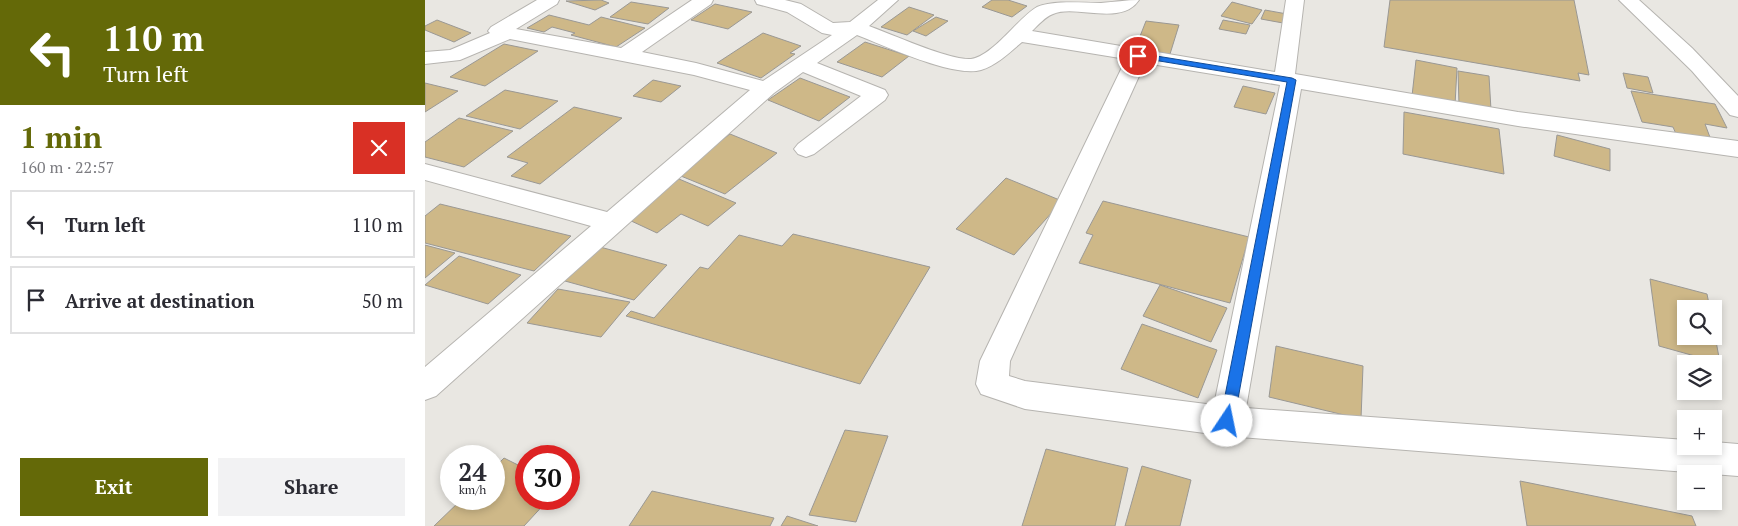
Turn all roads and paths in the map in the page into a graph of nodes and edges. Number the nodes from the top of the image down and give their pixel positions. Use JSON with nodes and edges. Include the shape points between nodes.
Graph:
{"nodes":[{"id":1,"x":550,"y":0,"type":"edge"},
{"id":2,"x":704,"y":0,"type":"edge"},
{"id":3,"x":764,"y":0,"type":"edge"},
{"id":4,"x":889,"y":0,"type":"edge"},
{"id":5,"x":1130,"y":0,"type":"edge"},
{"id":6,"x":1295,"y":0,"type":"edge"},
{"id":7,"x":1628,"y":0,"type":"edge"},
{"id":8,"x":1093,"y":8,"type":"junction"},
{"id":9,"x":855,"y":28,"type":"junction"},
{"id":10,"x":508,"y":33,"type":"junction"},
{"id":11,"x":1018,"y":34,"type":"junction"},
{"id":12,"x":1083,"y":46,"type":"junction"},
{"id":13,"x":623,"y":56,"type":"junction"},
{"id":14,"x":1138,"y":56,"type":"junction"},
{"id":15,"x":425,"y":58,"type":"edge"},
{"id":16,"x":801,"y":64,"type":"junction"},
{"id":17,"x":1288,"y":80,"type":"junction"},
{"id":18,"x":766,"y":88,"type":"junction"},
{"id":19,"x":1738,"y":110,"type":"edge"},
{"id":20,"x":806,"y":149,"type":"dead end"},
{"id":21,"x":1738,"y":149,"type":"edge"},
{"id":22,"x":425,"y":172,"type":"edge"},
{"id":23,"x":611,"y":222,"type":"junction"},
{"id":24,"x":425,"y":386,"type":"edge"},
{"id":25,"x":1227,"y":421,"type":"junction"},
{"id":26,"x":1738,"y":460,"type":"edge"}],
"edges":[{"from":1,"to":10,"type":"street","via":[[498,31]]},
{"from":2,"to":13,"type":"street"},
{"from":3,"to":9,"type":"street","via":[[794,8],[829,29]]},
{"from":4,"to":9,"type":"street"},
{"from":5,"to":8,"type":"street","via":[[1110,8]]},
{"from":6,"to":17,"type":"street"},
{"from":7,"to":19,"type":"street","via":[[1669,36]]},
{"from":8,"to":11,"type":"street","via":[[1051,8],[1041,12]]},
{"from":8,"to":12,"type":"street"},
{"from":9,"to":11,"type":"street","via":[[954,64],[976,65],[993,56]]},
{"from":9,"to":16,"type":"street"},
{"from":10,"to":13,"type":"street"},
{"from":10,"to":15,"type":"street","via":[[453,56]]},
{"from":11,"to":12,"type":"street"},
{"from":12,"to":14,"type":"street"},
{"from":13,"to":18,"type":"street"},
{"from":14,"to":17,"type":"street"},
{"from":14,"to":25,"type":"street","via":[[995,361],[992,384],[1025,395]]},
{"from":16,"to":18,"type":"street"},
{"from":16,"to":20,"type":"street","via":[[877,95]]},
{"from":17,"to":21,"type":"street","via":[[1518,119]]},
{"from":17,"to":25,"type":"street"},
{"from":18,"to":23,"type":"street"},
{"from":22,"to":23,"type":"street"},
{"from":23,"to":24,"type":"street"},
{"from":25,"to":26,"type":"street"}]}
